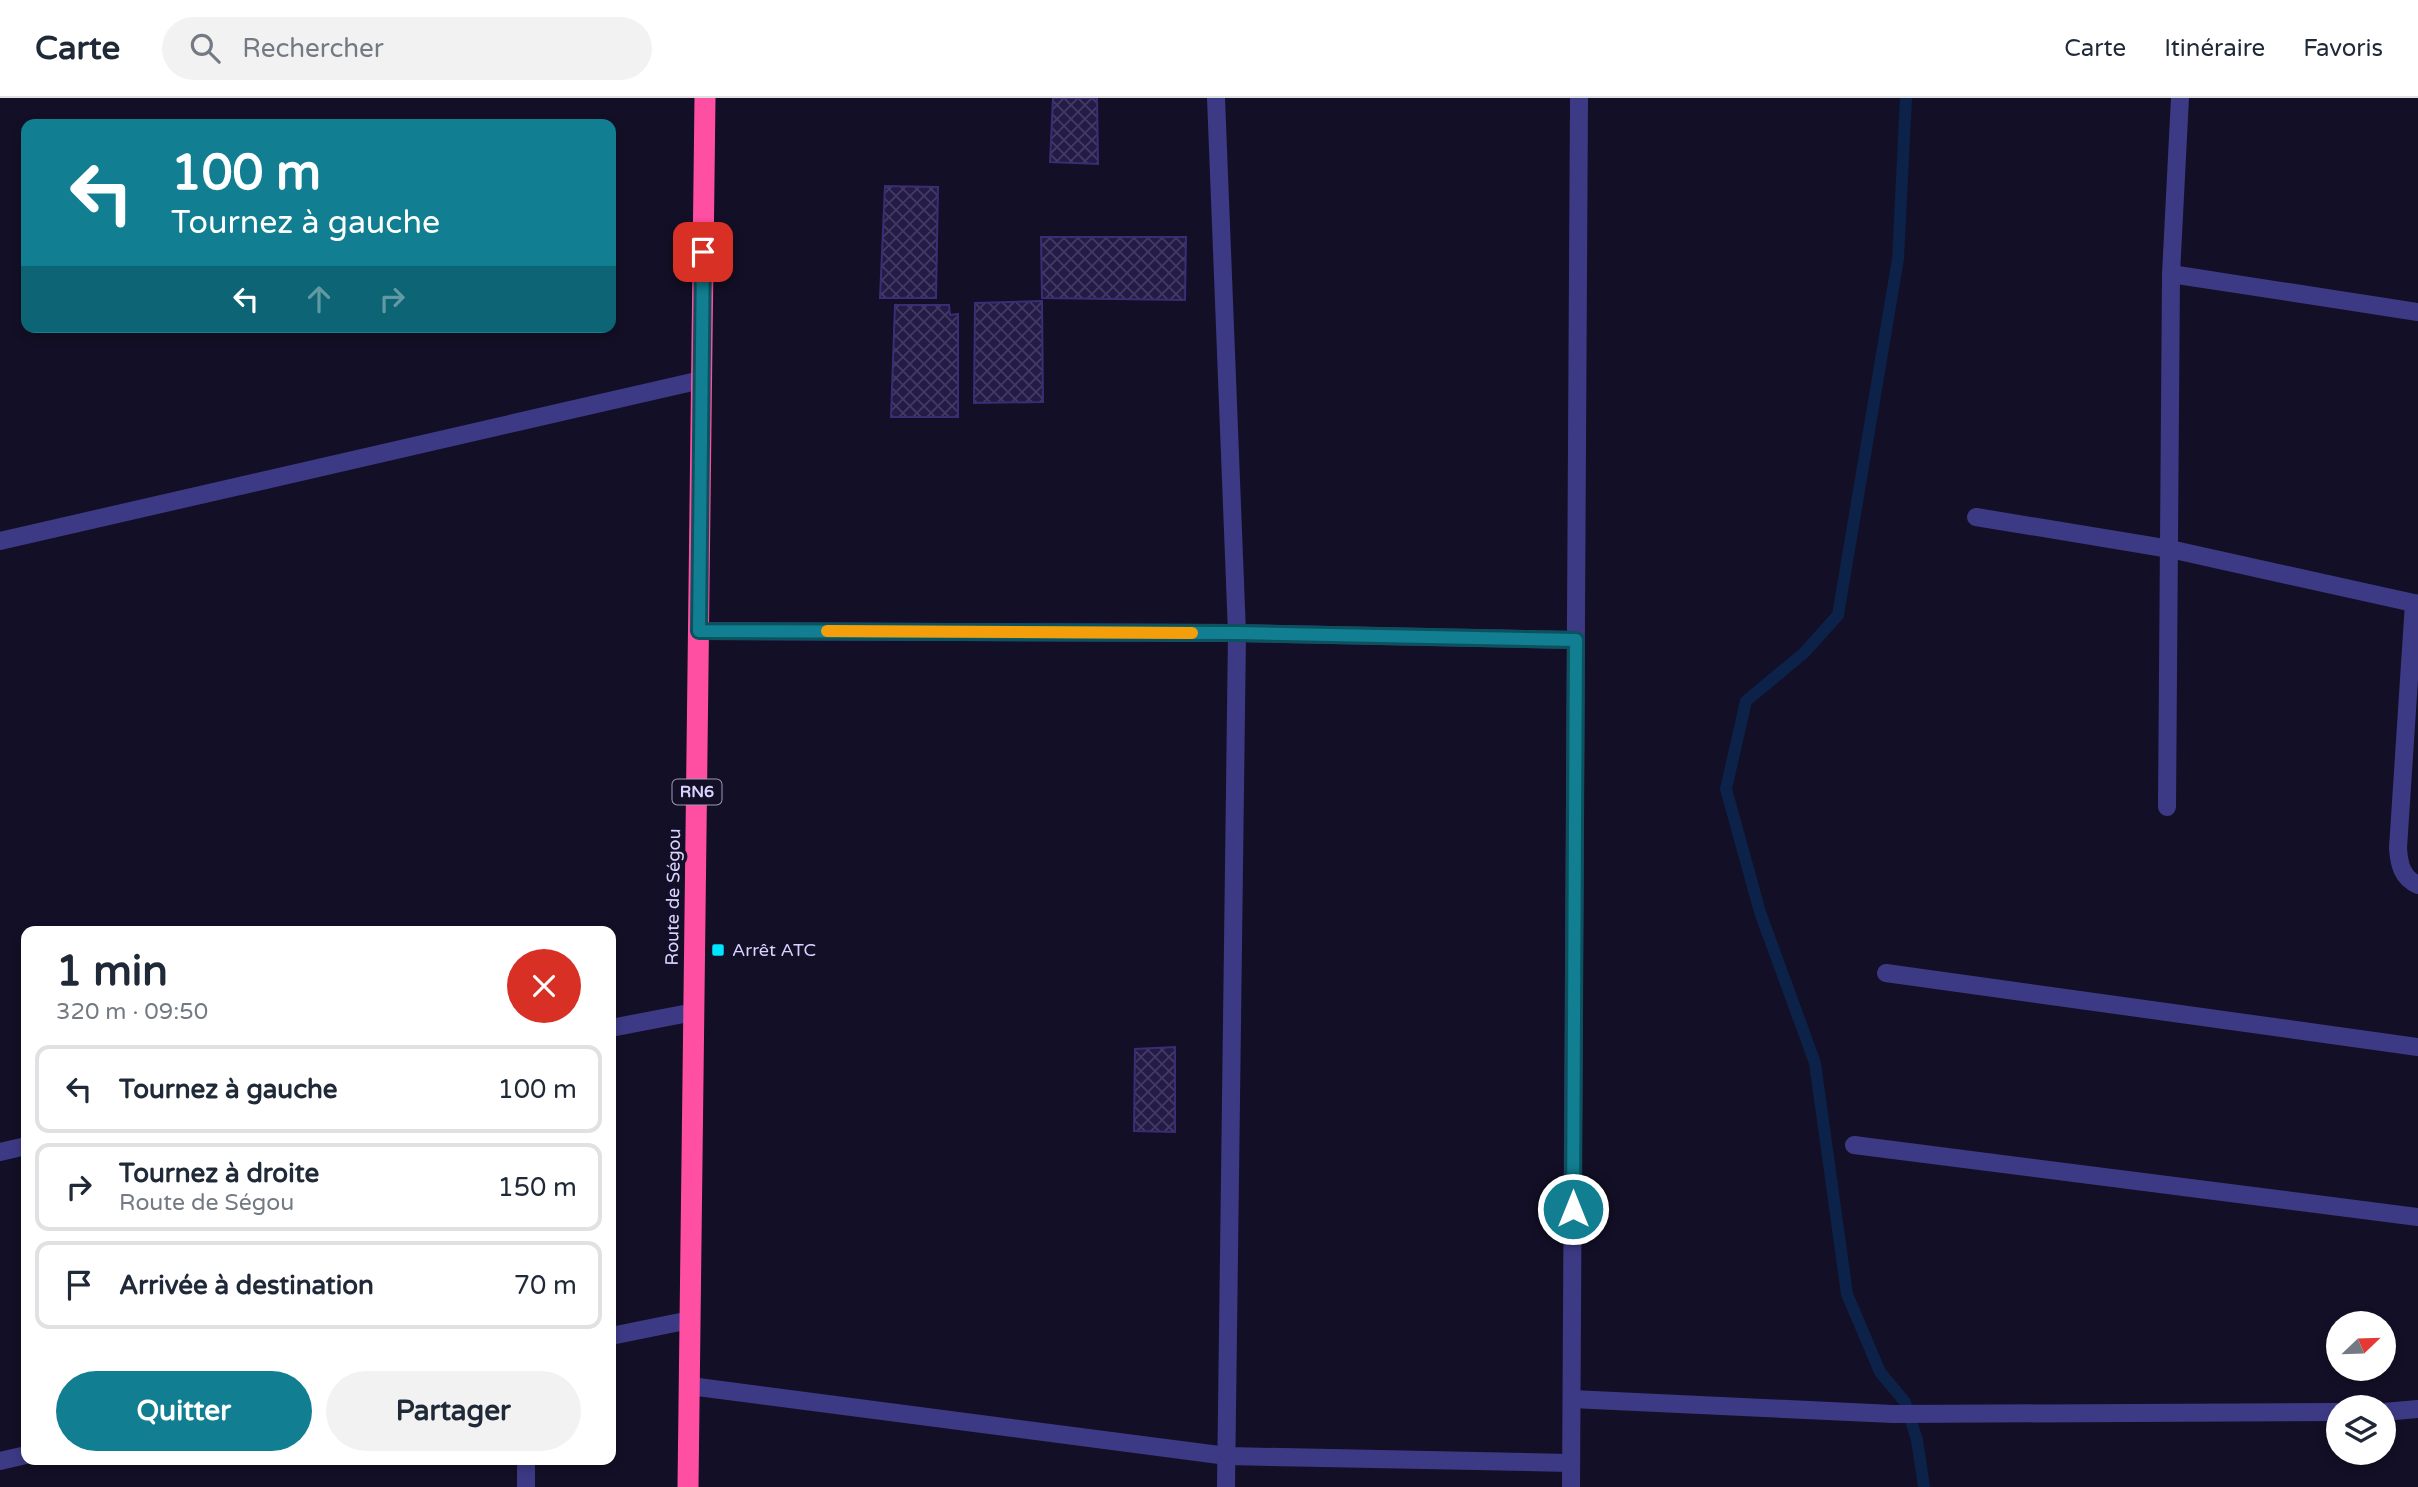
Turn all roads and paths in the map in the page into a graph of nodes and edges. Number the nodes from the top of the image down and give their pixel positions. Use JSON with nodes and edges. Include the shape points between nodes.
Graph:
{"nodes":[{"id":1,"x":705,"y":98,"type":"edge"},
{"id":2,"x":1216,"y":98,"type":"edge"},
{"id":3,"x":1578,"y":98,"type":"edge"},
{"id":4,"x":2180,"y":98,"type":"edge"},
{"id":5,"x":2171,"y":274,"type":"junction"},
{"id":6,"x":2418,"y":312,"type":"edge"},
{"id":7,"x":701,"y":380,"type":"junction"},
{"id":8,"x":1976,"y":517,"type":"dead end"},
{"id":9,"x":0,"y":541,"type":"edge"},
{"id":10,"x":2170,"y":549,"type":"junction"},
{"id":11,"x":2416,"y":603,"type":"edge"},
{"id":12,"x":699,"y":631,"type":"junction"},
{"id":13,"x":1237,"y":633,"type":"junction"},
{"id":14,"x":1576,"y":640,"type":"junction"},
{"id":15,"x":2167,"y":807,"type":"dead end"},
{"id":16,"x":2418,"y":885,"type":"edge"},
{"id":17,"x":1886,"y":973,"type":"dead end"},
{"id":18,"x":694,"y":1012,"type":"junction"},
{"id":19,"x":616,"y":1027,"type":"edge"},
{"id":20,"x":2418,"y":1047,"type":"edge"},
{"id":21,"x":1854,"y":1145,"type":"dead end"},
{"id":22,"x":21,"y":1147,"type":"edge"},
{"id":23,"x":0,"y":1152,"type":"edge"},
{"id":24,"x":2418,"y":1217,"type":"edge"},
{"id":25,"x":690,"y":1320,"type":"junction"},
{"id":26,"x":616,"y":1335,"type":"edge"},
{"id":27,"x":690,"y":1386,"type":"junction"},
{"id":28,"x":1572,"y":1399,"type":"junction"},
{"id":29,"x":2418,"y":1409,"type":"edge"},
{"id":30,"x":2396,"y":1411,"type":"edge"},
{"id":31,"x":2326,"y":1412,"type":"edge"},
{"id":32,"x":21,"y":1456,"type":"edge"},
{"id":33,"x":1227,"y":1456,"type":"junction"},
{"id":34,"x":0,"y":1461,"type":"edge"},
{"id":35,"x":1572,"y":1463,"type":"junction"},
{"id":36,"x":526,"y":1465,"type":"edge"},
{"id":37,"x":526,"y":1487,"type":"edge"},
{"id":38,"x":688,"y":1487,"type":"edge"},
{"id":39,"x":1226,"y":1487,"type":"edge"},
{"id":40,"x":1571,"y":1487,"type":"edge"}],
"edges":[{"from":1,"to":7,"type":"highway","name":"Route de Ségou","number":"RN6"},
{"from":2,"to":13,"type":"street"},
{"from":3,"to":14,"type":"street"},
{"from":4,"to":5,"type":"street"},
{"from":5,"to":6,"type":"street"},
{"from":5,"to":10,"type":"street"},
{"from":7,"to":9,"type":"street"},
{"from":7,"to":12,"type":"highway","name":"Route de Ségou","number":"RN6"},
{"from":8,"to":10,"type":"street"},
{"from":10,"to":11,"type":"street"},
{"from":10,"to":15,"type":"street"},
{"from":11,"to":16,"type":"street","via":[[2398,848],[2399,865],[2409,881]]},
{"from":12,"to":13,"type":"street"},
{"from":12,"to":18,"type":"highway","name":"Route de Ségou","number":"RN6"},
{"from":13,"to":14,"type":"street"},
{"from":13,"to":33,"type":"street"},
{"from":14,"to":28,"type":"street"},
{"from":17,"to":20,"type":"street"},
{"from":18,"to":19,"type":"street"},
{"from":18,"to":25,"type":"highway","name":"Route de Ségou","number":"RN6"},
{"from":21,"to":24,"type":"street"},
{"from":22,"to":23,"type":"street"},
{"from":25,"to":26,"type":"street"},
{"from":25,"to":27,"type":"highway","name":"Route de Ségou","number":"RN6"},
{"from":27,"to":33,"type":"street"},
{"from":27,"to":38,"type":"highway","name":"Route de Ségou","number":"RN6"},
{"from":28,"to":31,"type":"street","via":[[1893,1414]]},
{"from":28,"to":35,"type":"street"},
{"from":29,"to":30,"type":"street"},
{"from":32,"to":34,"type":"street"},
{"from":33,"to":35,"type":"street"},
{"from":33,"to":39,"type":"street"},
{"from":35,"to":40,"type":"street"},
{"from":36,"to":37,"type":"street"}]}
